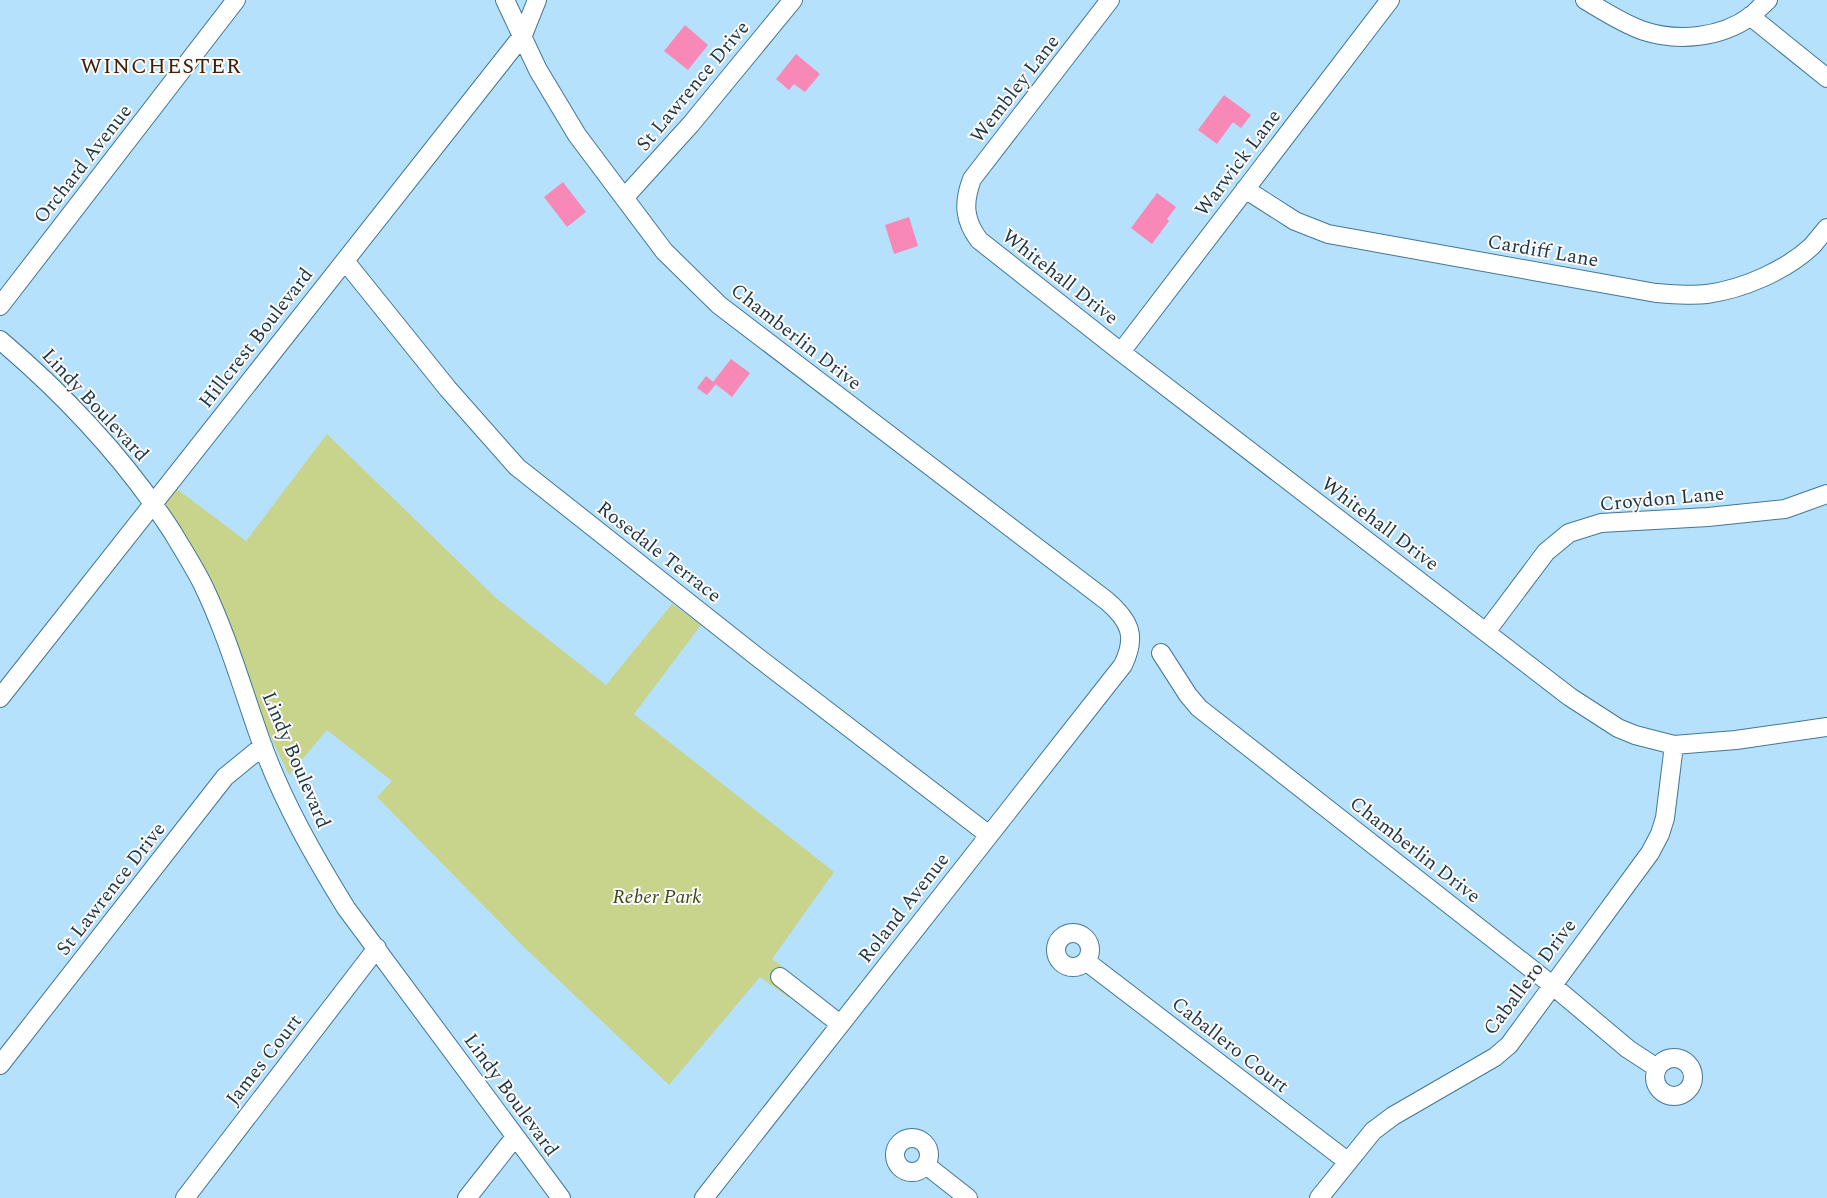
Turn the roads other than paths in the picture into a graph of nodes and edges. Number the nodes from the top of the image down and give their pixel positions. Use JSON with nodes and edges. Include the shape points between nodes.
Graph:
{"nodes":[{"id":1,"x":236,"y":0,"type":"edge"},
{"id":2,"x":505,"y":0,"type":"edge"},
{"id":3,"x":537,"y":0,"type":"edge"},
{"id":4,"x":793,"y":0,"type":"edge"},
{"id":5,"x":1110,"y":0,"type":"edge"},
{"id":6,"x":1390,"y":0,"type":"edge"},
{"id":7,"x":1586,"y":0,"type":"edge"},
{"id":8,"x":1768,"y":0,"type":"edge"},
{"id":9,"x":1750,"y":16,"type":"junction"},
{"id":10,"x":523,"y":35,"type":"junction"},
{"id":11,"x":1827,"y":78,"type":"edge"},
{"id":12,"x":1245,"y":189,"type":"junction"},
{"id":13,"x":624,"y":198,"type":"junction"},
{"id":14,"x":966,"y":210,"type":"joint"},
{"id":15,"x":1827,"y":228,"type":"edge"},
{"id":16,"x":345,"y":261,"type":"junction"},
{"id":17,"x":0,"y":306,"type":"edge"},
{"id":18,"x":0,"y":340,"type":"edge"},
{"id":19,"x":1121,"y":352,"type":"junction"},
{"id":20,"x":1827,"y":494,"type":"edge"},
{"id":21,"x":153,"y":503,"type":"junction"},
{"id":22,"x":1486,"y":632,"type":"junction"},
{"id":23,"x":1131,"y":640,"type":"joint"},
{"id":24,"x":1161,"y":653,"type":"dead end"},
{"id":25,"x":0,"y":698,"type":"edge"},
{"id":26,"x":1827,"y":727,"type":"edge"},
{"id":27,"x":1674,"y":745,"type":"junction"},
{"id":28,"x":262,"y":746,"type":"junction"},
{"id":29,"x":988,"y":835,"type":"junction"},
{"id":30,"x":377,"y":948,"type":"junction"},
{"id":31,"x":1087,"y":962,"type":"dead end"},
{"id":32,"x":780,"y":977,"type":"dead end"},
{"id":33,"x":1552,"y":985,"type":"junction"},
{"id":34,"x":840,"y":1024,"type":"junction"},
{"id":35,"x":0,"y":1065,"type":"edge"},
{"id":36,"x":1657,"y":1068,"type":"dead end"},
{"id":37,"x":515,"y":1137,"type":"junction"},
{"id":38,"x":1347,"y":1161,"type":"junction"},
{"id":39,"x":926,"y":1166,"type":"dead end"},
{"id":40,"x":185,"y":1198,"type":"edge"},
{"id":41,"x":467,"y":1198,"type":"edge"},
{"id":42,"x":561,"y":1198,"type":"edge"},
{"id":43,"x":704,"y":1198,"type":"edge"},
{"id":44,"x":968,"y":1198,"type":"edge"},
{"id":45,"x":1319,"y":1198,"type":"edge"}],
"edges":[{"from":1,"to":17,"type":"street","name":"Orchard Avenue"},
{"from":2,"to":10,"type":"street","name":"Chamberlin Drive"},
{"from":3,"to":10,"type":"street","name":"Hillcrest Boulevard"},
{"from":4,"to":13,"type":"street","name":"St Lawrence Drive","via":[[691,124]]},
{"from":5,"to":14,"type":"street","name":"Wembley Lane","via":[[972,179]]},
{"from":6,"to":12,"type":"street","name":"Warwick Lane"},
{"from":7,"to":9,"type":"street","via":[[1620,21],[1671,36],[1687,37],[1721,31]]},
{"from":8,"to":9,"type":"street"},
{"from":9,"to":11,"type":"street"},
{"from":10,"to":13,"type":"street","name":"Chamberlin Drive","via":[[538,70],[577,135]]},
{"from":10,"to":16,"type":"street","name":"Hillcrest Boulevard"},
{"from":12,"to":15,"type":"street","name":"Cardiff Lane","via":[[1295,221],[1328,234],[1656,293],[1706,294],[1746,283],[1786,264],[1811,246]]},
{"from":12,"to":19,"type":"street","name":"Warwick Lane"},
{"from":13,"to":23,"type":"street","name":"Chamberlin Drive","via":[[664,251],[719,305],[1107,601],[1125,620]]},
{"from":14,"to":19,"type":"street","name":"Whitehall Drive","via":[[970,228],[979,240]]},
{"from":16,"to":21,"type":"street","name":"Hillcrest Boulevard"},
{"from":16,"to":29,"type":"street","name":"Rosedale Terrace","via":[[448,389],[517,467]]},
{"from":18,"to":21,"type":"street","name":"Lindy Boulevard","via":[[34,368],[108,445]]},
{"from":19,"to":22,"type":"street","name":"Whitehall Drive"},
{"from":20,"to":22,"type":"street","name":"Croydon Lane","via":[[1785,508],[1708,517],[1600,523],[1569,534],[1546,552]]},
{"from":21,"to":25,"type":"street","name":"Hillcrest Boulevard"},
{"from":21,"to":28,"type":"street","name":"Lindy Boulevard","via":[[204,586],[232,652]]},
{"from":22,"to":27,"type":"street","name":"Whitehall Drive","via":[[1570,697],[1618,728]]},
{"from":23,"to":29,"type":"street","name":"Roland Avenue","via":[[1123,665]]},
{"from":24,"to":33,"type":"street","name":"Chamberlin Drive","via":[[1199,708]]},
{"from":26,"to":27,"type":"street","name":"Whitehall Drive"},
{"from":27,"to":33,"type":"street","name":"Caballero Drive","via":[[1660,834],[1650,853]]},
{"from":28,"to":30,"type":"street","name":"Lindy Boulevard","via":[[316,860],[346,908]]},
{"from":28,"to":35,"type":"street","name":"St Lawrence Drive","via":[[225,777]]},
{"from":29,"to":34,"type":"street","name":"Roland Avenue"},
{"from":30,"to":37,"type":"street","name":"Lindy Boulevard"},
{"from":30,"to":40,"type":"street","name":"James Court"},
{"from":31,"to":38,"type":"street","name":"Caballero Court"},
{"from":32,"to":34,"type":"street"},
{"from":33,"to":36,"type":"street","name":"Chamberlin Drive","via":[[1628,1049]]},
{"from":33,"to":38,"type":"street","name":"Caballero Drive","via":[[1509,1044],[1495,1057],[1393,1116],[1373,1131]]},
{"from":34,"to":43,"type":"street","name":"Roland Avenue"},
{"from":37,"to":41,"type":"street"},
{"from":37,"to":42,"type":"street","name":"Lindy Boulevard"},
{"from":38,"to":45,"type":"street","name":"Caballero Drive"},
{"from":39,"to":44,"type":"street"}]}
